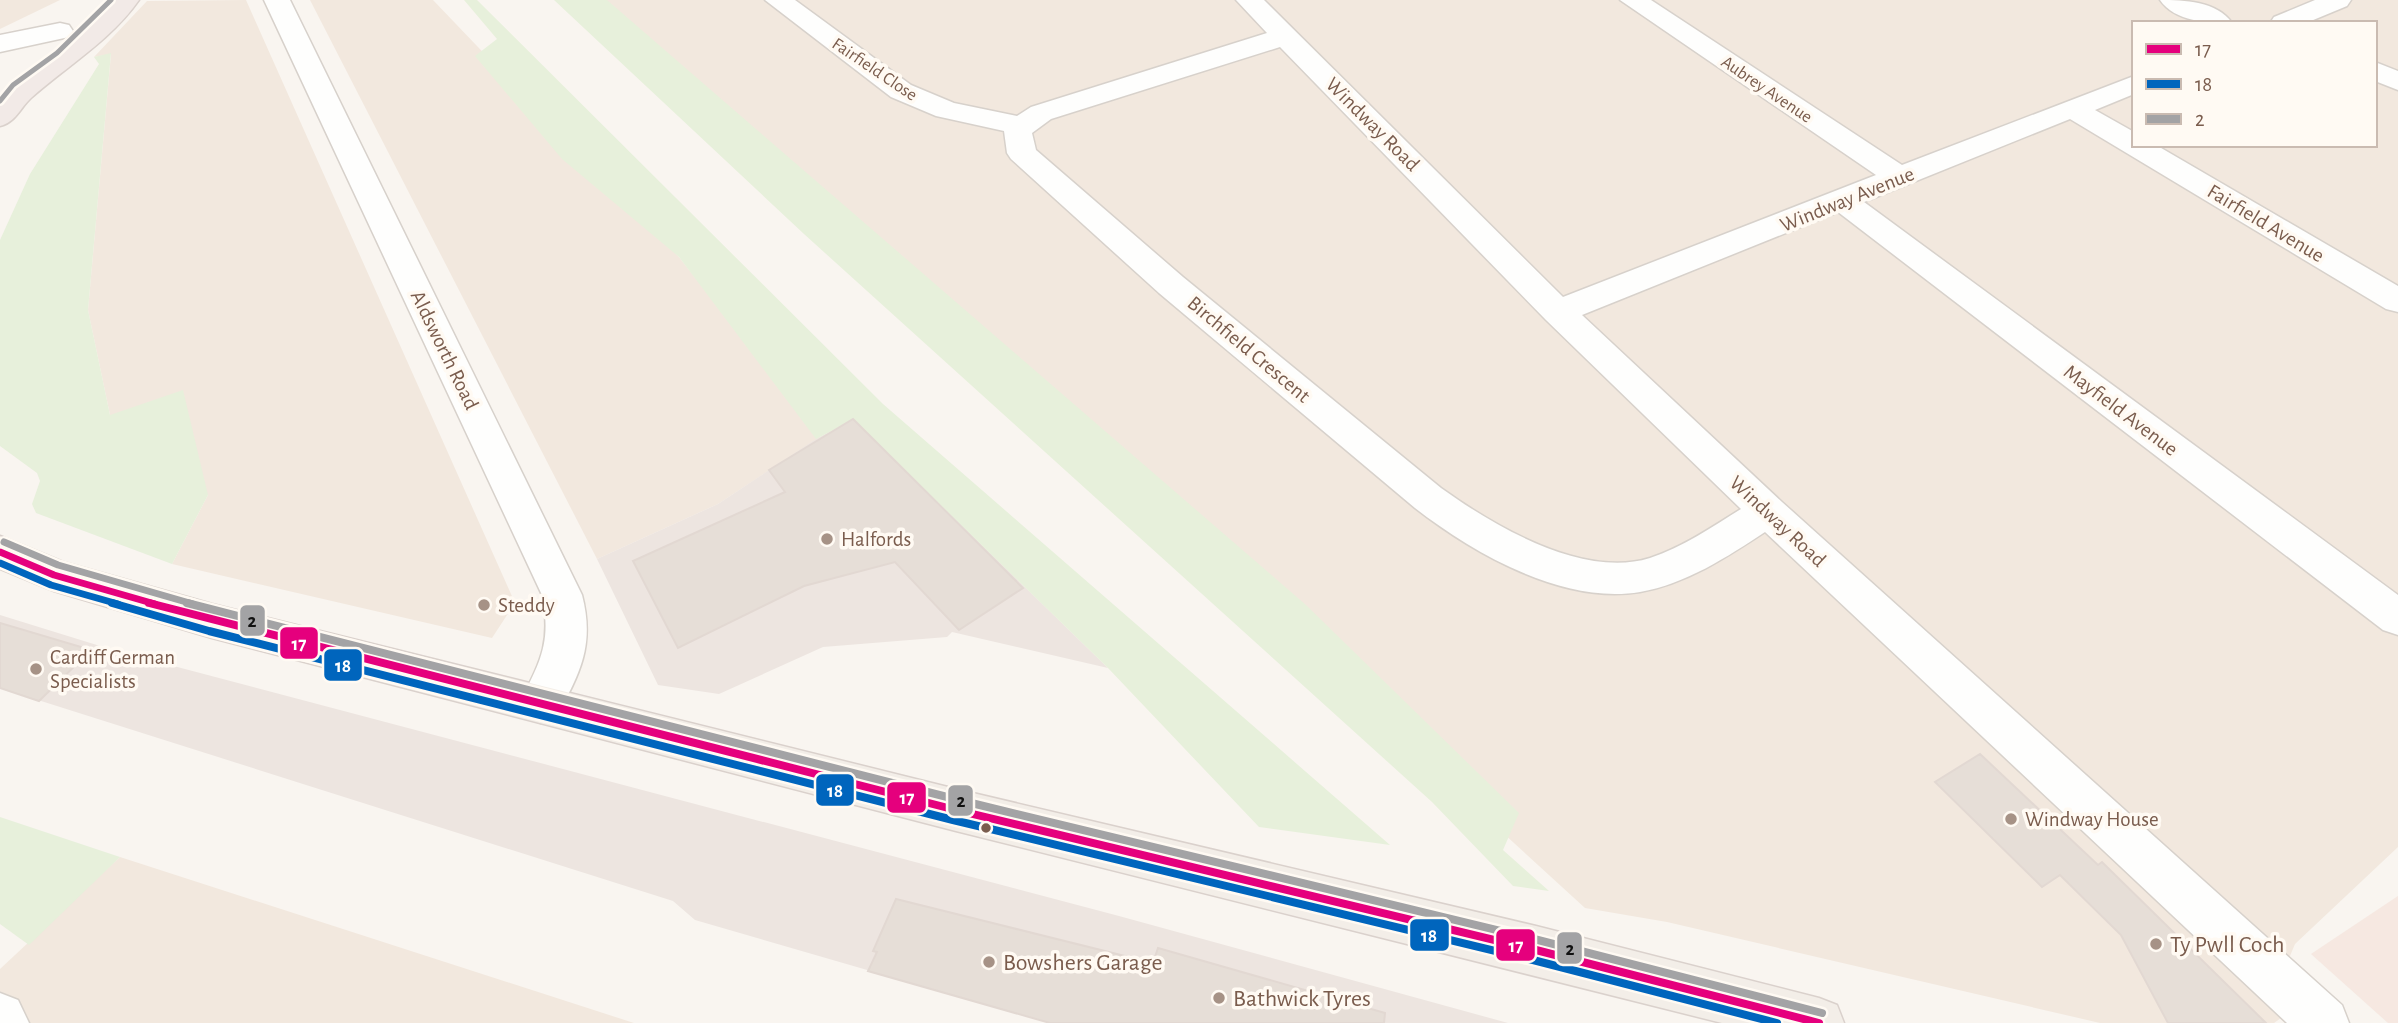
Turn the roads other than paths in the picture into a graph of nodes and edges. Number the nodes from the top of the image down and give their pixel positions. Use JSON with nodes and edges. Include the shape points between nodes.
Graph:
{"nodes":[{"id":1,"x":92,"y":0,"type":"edge"},
{"id":2,"x":126,"y":0,"type":"edge"},
{"id":3,"x":277,"y":0,"type":"edge"},
{"id":4,"x":778,"y":0,"type":"edge"},
{"id":5,"x":1249,"y":0,"type":"edge"},
{"id":6,"x":1633,"y":0,"type":"edge"},
{"id":7,"x":2173,"y":0,"type":"edge"},
{"id":8,"x":2338,"y":0,"type":"edge"},
{"id":9,"x":2215,"y":21,"type":"edge"},
{"id":10,"x":2288,"y":21,"type":"edge"},
{"id":11,"x":60,"y":31,"type":"junction"},
{"id":12,"x":1286,"y":36,"type":"junction"},
{"id":13,"x":0,"y":44,"type":"edge"},
{"id":14,"x":2377,"y":71,"type":"edge"},
{"id":15,"x":2398,"y":82,"type":"edge"},
{"id":16,"x":2132,"y":85,"type":"edge"},
{"id":17,"x":20,"y":93,"type":"junction"},
{"id":18,"x":2073,"y":109,"type":"junction"},
{"id":19,"x":0,"y":117,"type":"edge"},
{"id":20,"x":1022,"y":126,"type":"junction"},
{"id":21,"x":2132,"y":144,"type":"edge"},
{"id":22,"x":2137,"y":147,"type":"edge"},
{"id":23,"x":1901,"y":178,"type":"junction"},
{"id":24,"x":1843,"y":201,"type":"junction"},
{"id":25,"x":2398,"y":301,"type":"edge"},
{"id":26,"x":1558,"y":312,"type":"junction"},
{"id":27,"x":1768,"y":512,"type":"junction"},
{"id":28,"x":0,"y":552,"type":"edge"},
{"id":29,"x":2398,"y":618,"type":"edge"},
{"id":30,"x":541,"y":704,"type":"junction"},
{"id":31,"x":0,"y":1018,"type":"edge"},
{"id":32,"x":4,"y":1023,"type":"edge"},
{"id":33,"x":1819,"y":1023,"type":"edge"},
{"id":34,"x":2324,"y":1023,"type":"edge"}],
"edges":[{"from":1,"to":11,"type":"highway"},
{"from":2,"to":17,"type":"highway","via":[[64,61]]},
{"from":3,"to":30,"type":"street","name":"Aldsworth Road","via":[[562,595],[569,640],[561,669]]},
{"from":4,"to":20,"type":"street","name":"Fairfield Close","via":[[901,91],[946,110]]},
{"from":5,"to":12,"type":"street","name":"Windway Road"},
{"from":6,"to":23,"type":"street","name":"Aubrey Avenue"},
{"from":7,"to":9,"type":"street"},
{"from":8,"to":10,"type":"street"},
{"from":11,"to":13,"type":"street"},
{"from":11,"to":17,"type":"highway","via":[[32,62]]},
{"from":12,"to":20,"type":"street","via":[[1041,113]]},
{"from":12,"to":26,"type":"street","name":"Windway Road"},
{"from":14,"to":15,"type":"street"},
{"from":16,"to":18,"type":"street","name":"Windway Avenue"},
{"from":17,"to":19,"type":"highway"},
{"from":18,"to":21,"type":"street","name":"Fairfield Avenue"},
{"from":18,"to":23,"type":"street","name":"Windway Avenue"},
{"from":20,"to":27,"type":"street","name":"Birchfield Crescent","via":[[1016,140],[1031,164],[1417,489],[1465,527],[1499,546],[1536,563],[1573,572],[1647,575],[1676,565]]},
{"from":22,"to":25,"type":"street","name":"Fairfield Avenue"},
{"from":23,"to":24,"type":"street","name":"Windway Avenue"},
{"from":24,"to":26,"type":"street","name":"Windway Avenue"},
{"from":24,"to":29,"type":"street","name":"Mayfield Avenue"},
{"from":26,"to":27,"type":"street","name":"Windway Road"},
{"from":27,"to":34,"type":"street","name":"Windway Road"},
{"from":28,"to":30,"type":"main road","via":[[54,575],[162,608]]},
{"from":30,"to":33,"type":"main road"},
{"from":31,"to":32,"type":"street"}]}
